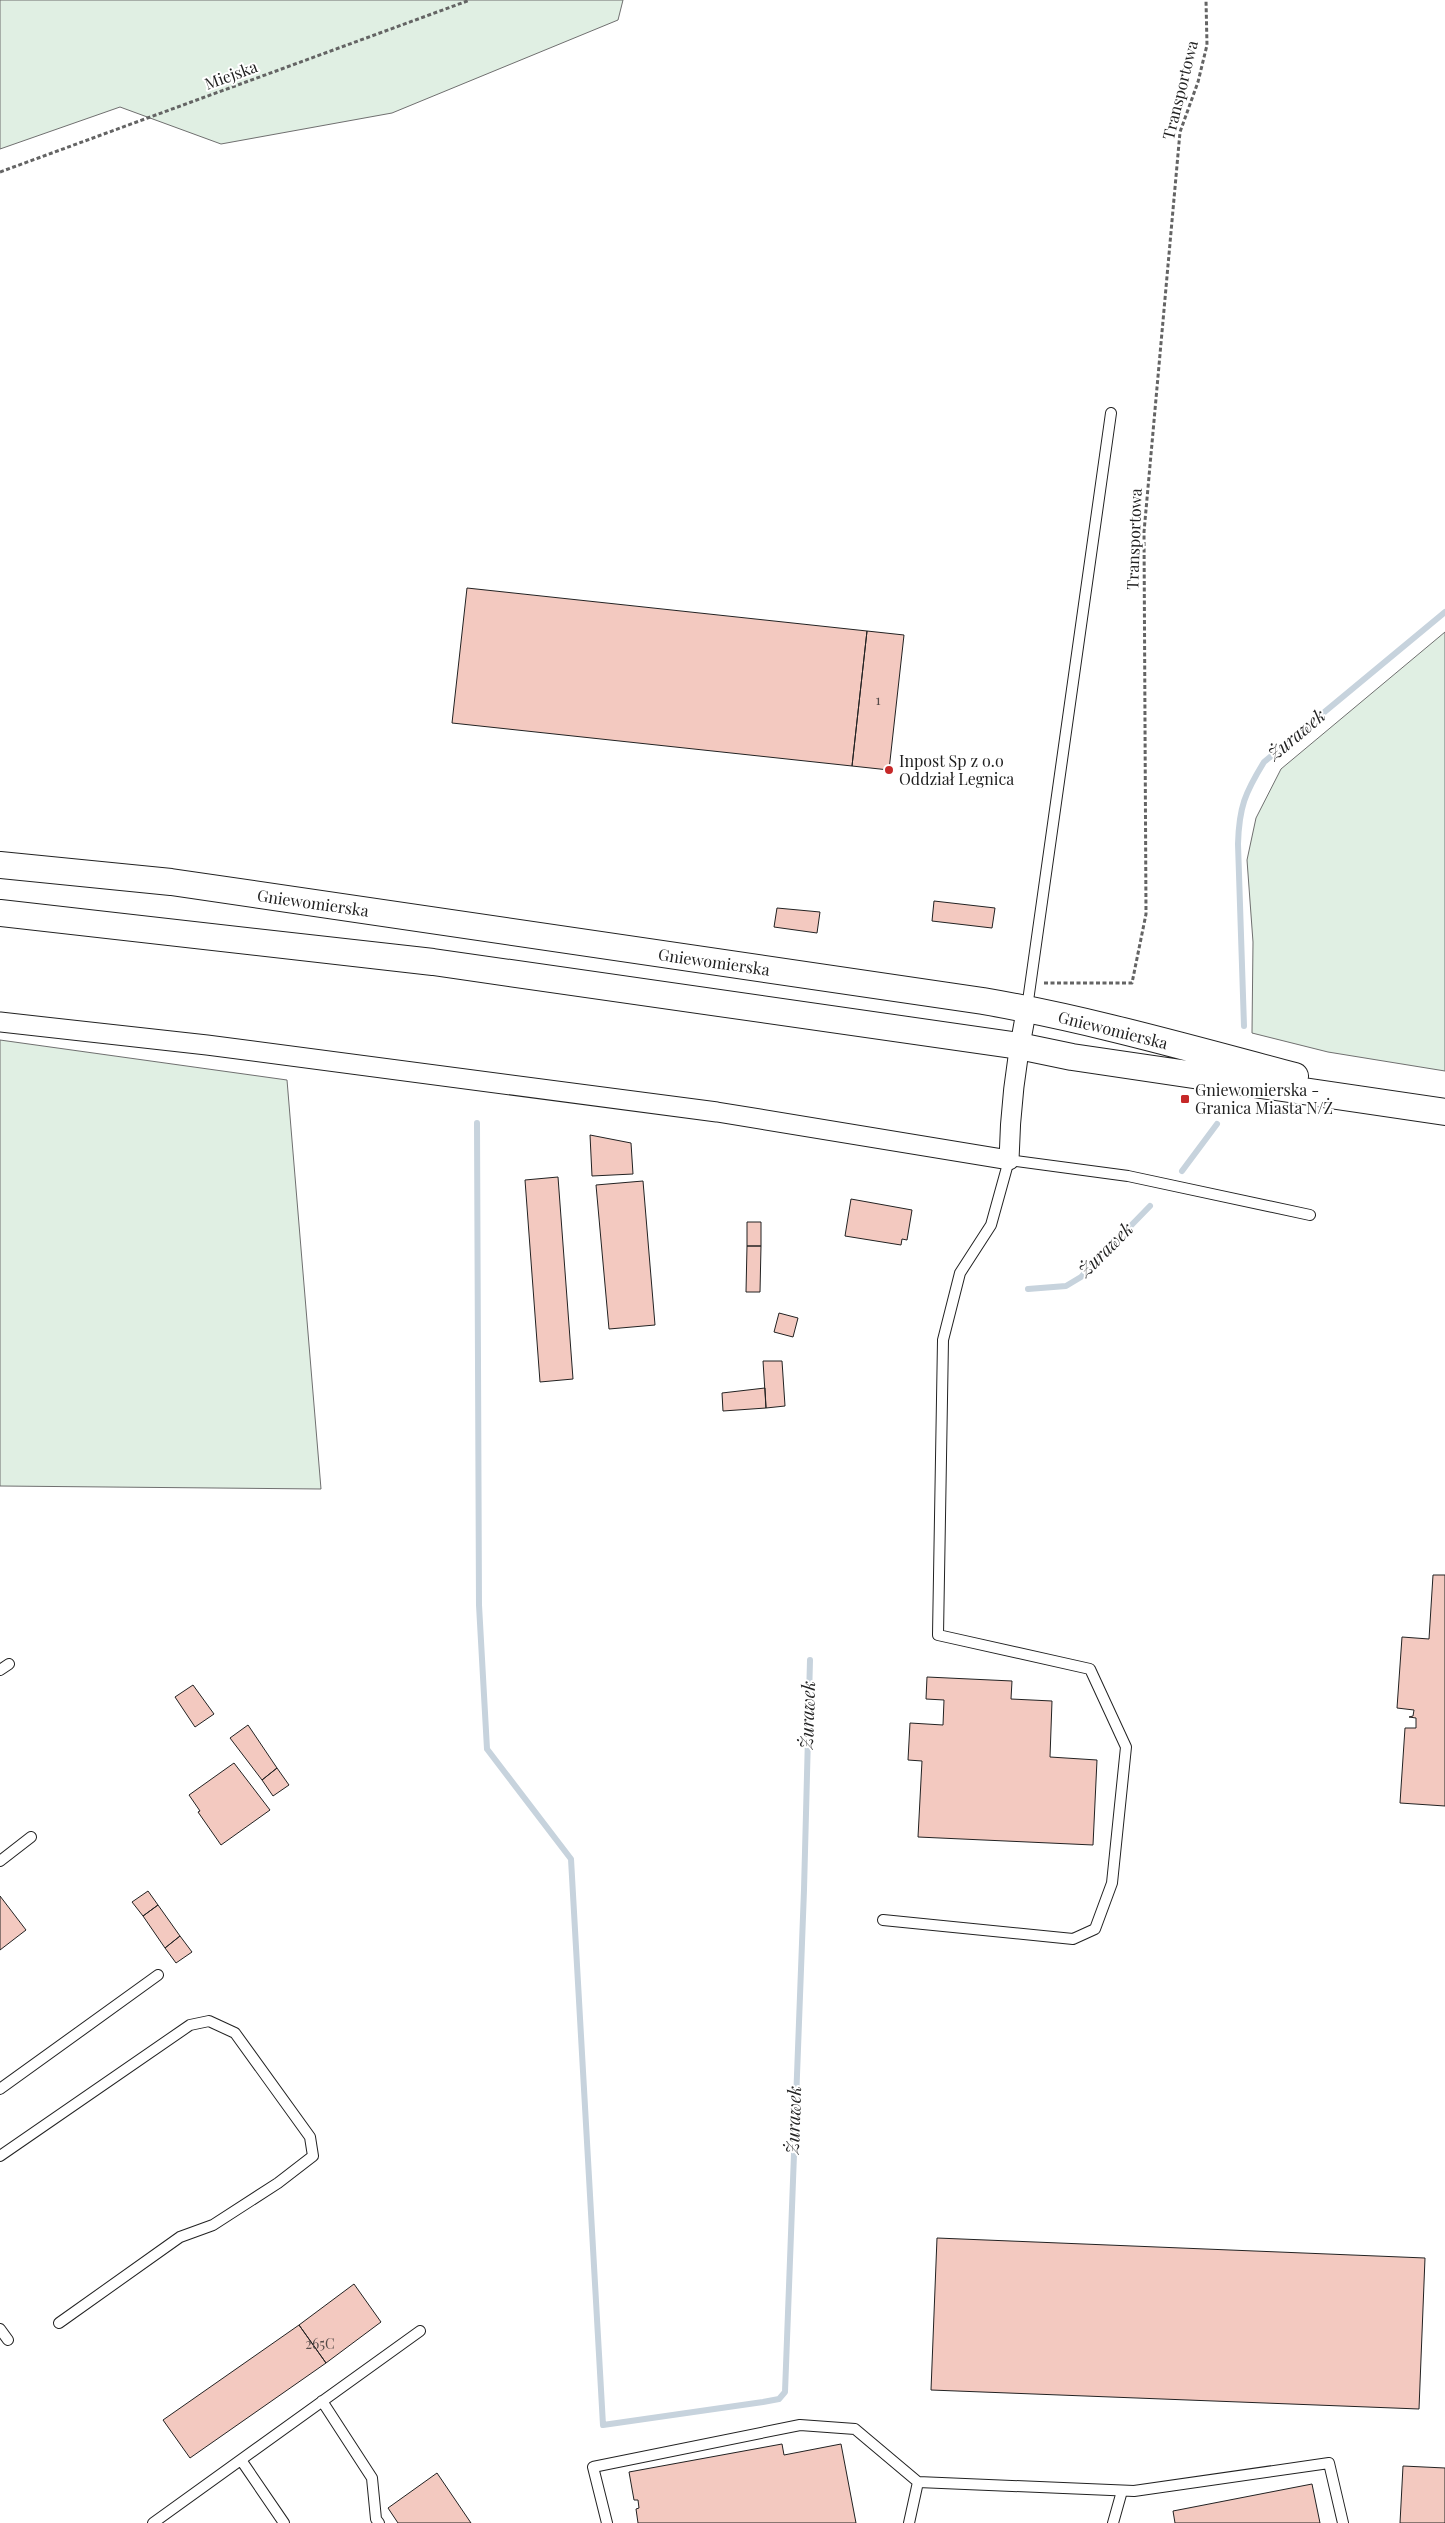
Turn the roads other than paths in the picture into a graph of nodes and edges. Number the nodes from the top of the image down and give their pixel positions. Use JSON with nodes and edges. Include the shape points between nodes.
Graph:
{"nodes":[{"id":1,"x":1110,"y":413,"type":"dead end"},
{"id":2,"x":0,"y":865,"type":"edge"},
{"id":3,"x":0,"y":913,"type":"edge"},
{"id":4,"x":1027,"y":1008,"type":"junction"},
{"id":5,"x":0,"y":1022,"type":"edge"},
{"id":6,"x":1019,"y":1046,"type":"junction"},
{"id":7,"x":1419,"y":1108,"type":"junction"},
{"id":8,"x":1445,"y":1112,"type":"edge"},
{"id":9,"x":1009,"y":1160,"type":"junction"},
{"id":10,"x":1310,"y":1215,"type":"dead end"},
{"id":11,"x":31,"y":1837,"type":"dead end"},
{"id":12,"x":0,"y":1861,"type":"edge"},
{"id":13,"x":883,"y":1920,"type":"dead end"},
{"id":14,"x":158,"y":1975,"type":"dead end"},
{"id":15,"x":0,"y":2089,"type":"edge"},
{"id":16,"x":0,"y":2156,"type":"edge"},
{"id":17,"x":59,"y":2323,"type":"dead end"},
{"id":18,"x":0,"y":2329,"type":"edge"},
{"id":19,"x":420,"y":2331,"type":"dead end"},
{"id":20,"x":8,"y":2340,"type":"dead end"},
{"id":21,"x":322,"y":2401,"type":"junction"},
{"id":22,"x":240,"y":2460,"type":"junction"},
{"id":23,"x":918,"y":2482,"type":"junction"},
{"id":24,"x":1122,"y":2490,"type":"junction"},
{"id":25,"x":154,"y":2523,"type":"edge"},
{"id":26,"x":284,"y":2523,"type":"edge"},
{"id":27,"x":379,"y":2523,"type":"edge"},
{"id":28,"x":607,"y":2523,"type":"edge"},
{"id":29,"x":909,"y":2523,"type":"edge"},
{"id":30,"x":1113,"y":2523,"type":"edge"},
{"id":31,"x":1343,"y":2523,"type":"edge"}],
"edges":[{"from":1,"to":4,"type":"lane"},
{"from":2,"to":4,"type":"street","name":"Gniewomierska","via":[[181,884]]},
{"from":3,"to":6,"type":"street","name":"Gniewomierska","via":[[433,962]]},
{"from":4,"to":6,"type":"street"},
{"from":4,"to":7,"type":"street","name":"Gniewomierska"},
{"from":5,"to":9,"type":"street","via":[[207,1044],[717,1112]]},
{"from":6,"to":7,"type":"street","name":"Gniewomierska","via":[[1072,1057]]},
{"from":6,"to":9,"type":"street","via":[[1010,1110]]},
{"from":7,"to":8,"type":"street","name":"Gniewomierska"},
{"from":9,"to":10,"type":"lane","via":[[1128,1176]]},
{"from":9,"to":13,"type":"lane","via":[[991,1225],[960,1273],[943,1340],[938,1636],[1090,1669],[1126,1747],[1112,1883],[1095,1929],[1073,1939]]},
{"from":11,"to":12,"type":"lane"},
{"from":14,"to":15,"type":"lane"},
{"from":16,"to":17,"type":"lane","via":[[190,2025],[209,2021],[235,2033],[310,2137],[313,2156],[278,2183],[213,2225],[180,2237]]},
{"from":18,"to":20,"type":"lane"},
{"from":19,"to":21,"type":"lane"},
{"from":21,"to":22,"type":"lane"},
{"from":21,"to":27,"type":"lane","via":[[372,2478]]},
{"from":22,"to":25,"type":"lane"},
{"from":22,"to":26,"type":"lane"},
{"from":23,"to":24,"type":"lane"},
{"from":23,"to":28,"type":"lane","via":[[855,2429],[800,2425],[593,2466]]},
{"from":23,"to":29,"type":"lane"},
{"from":24,"to":30,"type":"lane"},
{"from":24,"to":31,"type":"lane","via":[[1134,2491],[1329,2463]]}]}
